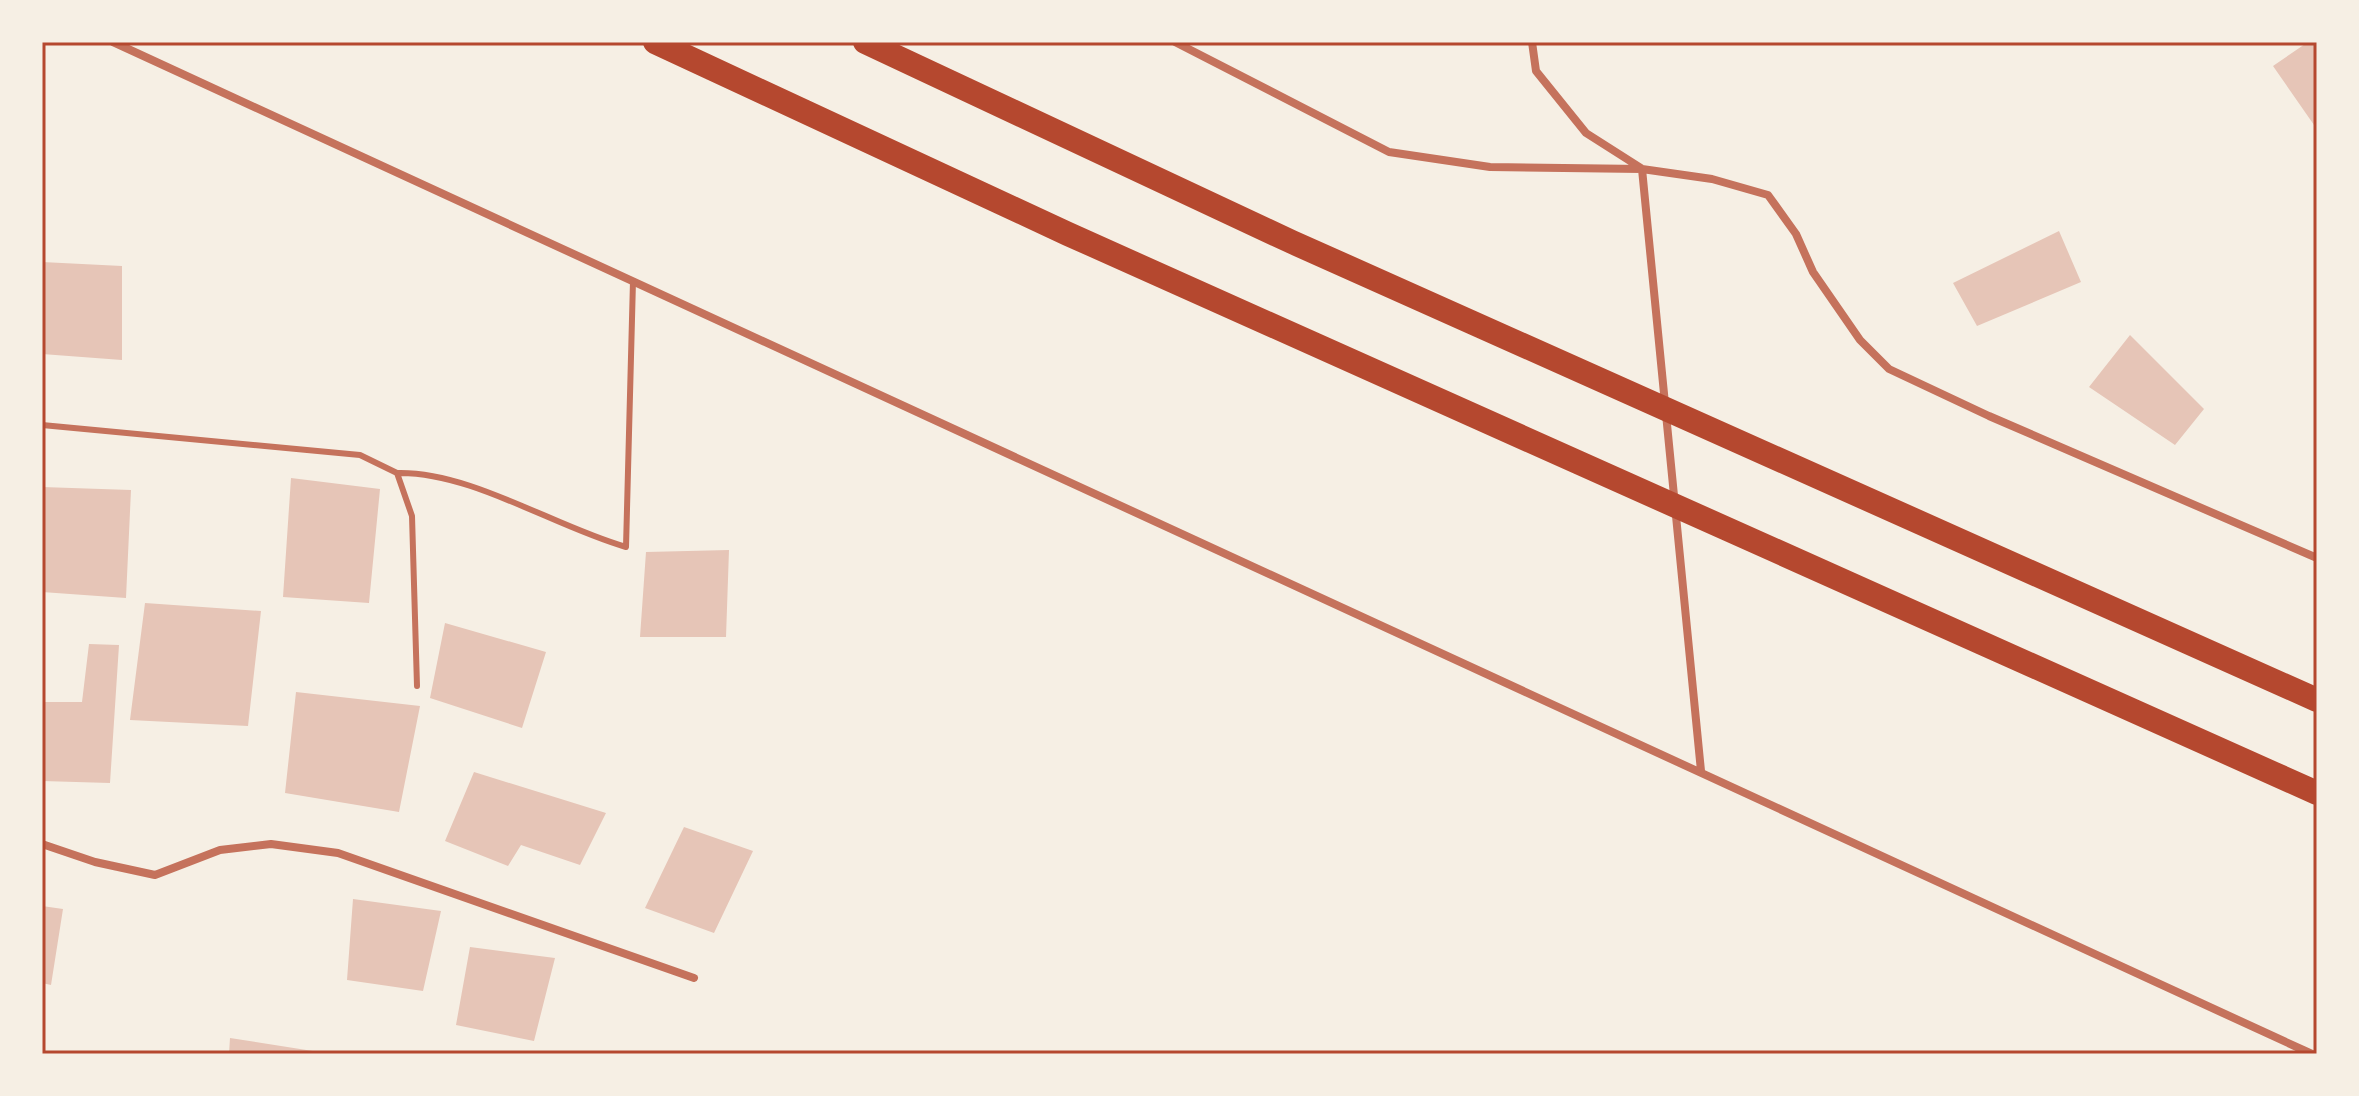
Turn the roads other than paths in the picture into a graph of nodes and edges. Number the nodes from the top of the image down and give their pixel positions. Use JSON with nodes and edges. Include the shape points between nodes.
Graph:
{"nodes":[{"id":1,"x":113,"y":42,"type":"edge"},
{"id":2,"x":655,"y":42,"type":"edge"},
{"id":3,"x":865,"y":42,"type":"edge"},
{"id":4,"x":1175,"y":42,"type":"edge"},
{"id":5,"x":1532,"y":42,"type":"edge"},
{"id":6,"x":1642,"y":169,"type":"junction"},
{"id":7,"x":633,"y":281,"type":"junction"},
{"id":8,"x":42,"y":425,"type":"edge"},
{"id":9,"x":397,"y":473,"type":"junction"},
{"id":10,"x":2317,"y":558,"type":"edge"},
{"id":11,"x":417,"y":686,"type":"dead end"},
{"id":12,"x":2317,"y":700,"type":"edge"},
{"id":13,"x":1701,"y":771,"type":"junction"},
{"id":14,"x":2317,"y":793,"type":"edge"},
{"id":15,"x":42,"y":844,"type":"edge"},
{"id":16,"x":694,"y":978,"type":"dead end"},
{"id":17,"x":2312,"y":1054,"type":"edge"}],
"edges":[{"from":1,"to":7,"type":"street"},
{"from":2,"to":14,"type":"highway","via":[[1068,234]]},
{"from":3,"to":12,"type":"highway","via":[[1292,242]]},
{"from":4,"to":6,"type":"street","via":[[1389,152],[1490,167]]},
{"from":5,"to":6,"type":"street","via":[[1536,71],[1586,133]]},
{"from":6,"to":10,"type":"street","via":[[1712,179],[1768,195],[1828,295],[1889,369]]},
{"from":6,"to":13,"type":"street"},
{"from":7,"to":9,"type":"lane","via":[[626,547],[427,472]]},
{"from":7,"to":13,"type":"street"},
{"from":8,"to":9,"type":"lane","via":[[360,455]]},
{"from":9,"to":11,"type":"lane","via":[[412,516]]},
{"from":13,"to":17,"type":"street"},
{"from":15,"to":16,"type":"street","via":[[155,875],[220,850],[271,844],[338,853]]}]}
